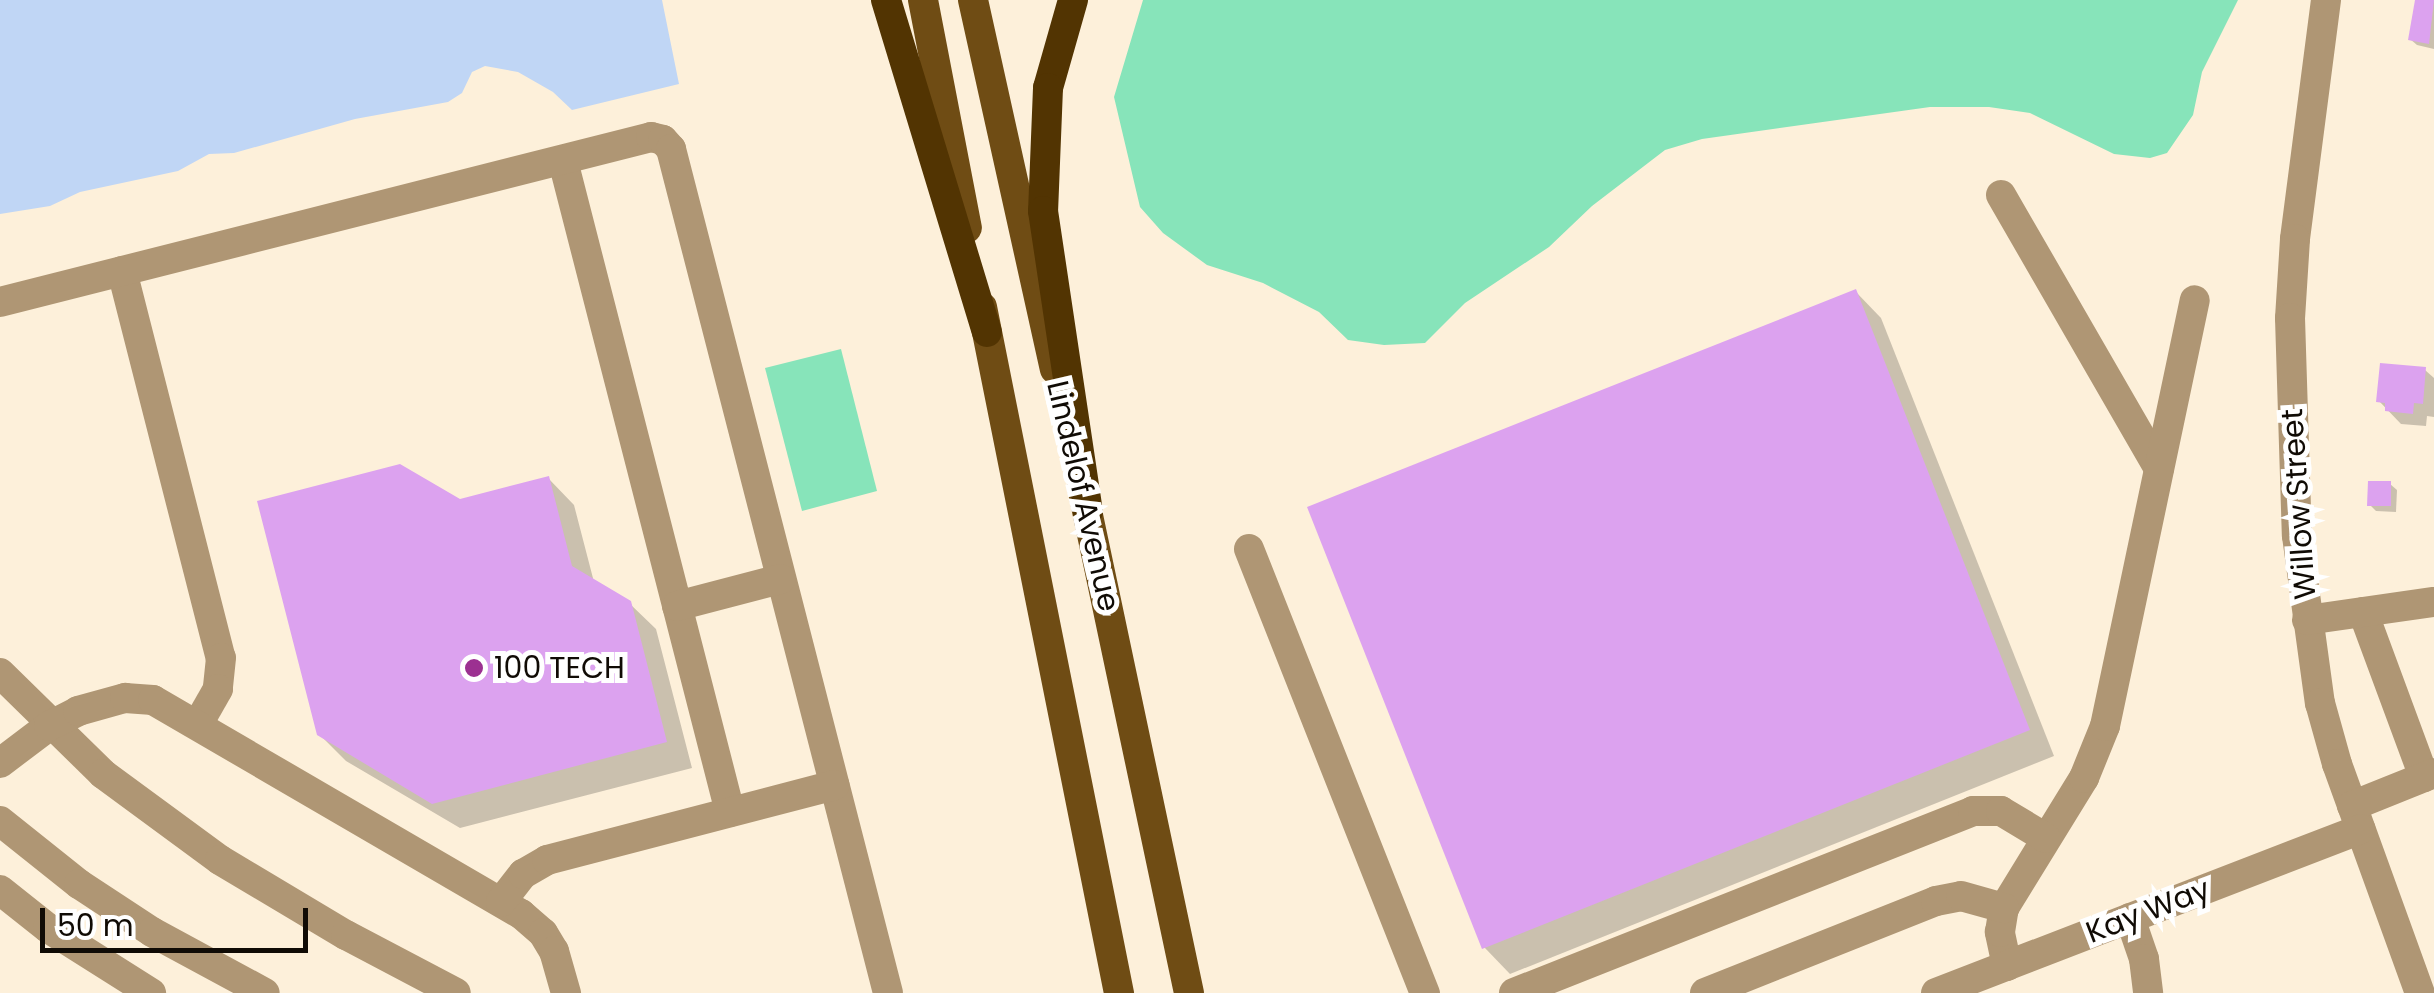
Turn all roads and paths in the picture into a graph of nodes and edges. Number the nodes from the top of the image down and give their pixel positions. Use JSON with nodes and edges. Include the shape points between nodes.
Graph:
{"nodes":[{"id":1,"x":886,"y":0,"type":"edge"},
{"id":2,"x":923,"y":0,"type":"edge"},
{"id":3,"x":973,"y":0,"type":"edge"},
{"id":4,"x":1073,"y":0,"type":"edge"},
{"id":5,"x":2326,"y":0,"type":"edge"},
{"id":6,"x":563,"y":161,"type":"junction"},
{"id":7,"x":2001,"y":196,"type":"dead end"},
{"id":8,"x":122,"y":270,"type":"junction"},
{"id":9,"x":2195,"y":300,"type":"dead end"},
{"id":10,"x":0,"y":302,"type":"edge"},
{"id":11,"x":987,"y":332,"type":"junction"},
{"id":12,"x":2160,"y":469,"type":"junction"},
{"id":13,"x":1088,"y":512,"type":"junction"},
{"id":14,"x":1250,"y":549,"type":"dead end"},
{"id":15,"x":781,"y":579,"type":"junction"},
{"id":16,"x":2434,"y":602,"type":"edge"},
{"id":17,"x":678,"y":606,"type":"junction"},
{"id":18,"x":2362,"y":612,"type":"junction"},
{"id":19,"x":2307,"y":620,"type":"junction"},
{"id":20,"x":0,"y":673,"type":"edge"},
{"id":21,"x":198,"y":724,"type":"junction"},
{"id":22,"x":49,"y":726,"type":"junction"},
{"id":23,"x":0,"y":762,"type":"edge"},
{"id":24,"x":2429,"y":776,"type":"edge"},
{"id":25,"x":834,"y":785,"type":"junction"},
{"id":26,"x":730,"y":812,"type":"junction"},
{"id":27,"x":2356,"y":818,"type":"junction"},
{"id":28,"x":1,"y":824,"type":"edge"},
{"id":29,"x":2046,"y":838,"type":"junction"},
{"id":30,"x":0,"y":890,"type":"edge"},
{"id":31,"x":501,"y":902,"type":"junction"},
{"id":32,"x":2004,"y":908,"type":"junction"},
{"id":33,"x":2130,"y":918,"type":"junction"},
{"id":34,"x":2007,"y":966,"type":"junction"},
{"id":35,"x":151,"y":993,"type":"edge"},
{"id":36,"x":265,"y":993,"type":"edge"},
{"id":37,"x":456,"y":993,"type":"edge"},
{"id":38,"x":566,"y":993,"type":"edge"},
{"id":39,"x":888,"y":993,"type":"edge"},
{"id":40,"x":1119,"y":993,"type":"edge"},
{"id":41,"x":1188,"y":993,"type":"edge"},
{"id":42,"x":1424,"y":993,"type":"edge"},
{"id":43,"x":1514,"y":993,"type":"edge"},
{"id":44,"x":1705,"y":993,"type":"edge"},
{"id":45,"x":1936,"y":993,"type":"edge"},
{"id":46,"x":2148,"y":993,"type":"edge"},
{"id":47,"x":2420,"y":993,"type":"edge"}],
"edges":[{"from":1,"to":11,"type":"highway"},
{"from":2,"to":11,"type":"main road","name":"Lindelof Avenue"},
{"from":3,"to":13,"type":"main road","name":"Lindelof Avenue"},
{"from":4,"to":13,"type":"highway","via":[[1048,88],[1044,211]]},
{"from":5,"to":19,"type":"street","name":"Willow Street","via":[[2290,318],[2291,443]]},
{"from":6,"to":8,"type":"street"},
{"from":6,"to":15,"type":"street","via":[[651,137],[671,150]]},
{"from":6,"to":17,"type":"street"},
{"from":7,"to":12,"type":"street"},
{"from":8,"to":10,"type":"street"},
{"from":8,"to":21,"type":"street","via":[[221,658],[218,689]]},
{"from":9,"to":12,"type":"street"},
{"from":11,"to":40,"type":"main road","name":"Lindelof Avenue"},
{"from":12,"to":29,"type":"street","via":[[2099,745]]},
{"from":13,"to":41,"type":"main road","name":"Lindelof Avenue"},
{"from":14,"to":42,"type":"street"},
{"from":15,"to":17,"type":"street"},
{"from":15,"to":25,"type":"street"},
{"from":16,"to":18,"type":"street"},
{"from":17,"to":26,"type":"street"},
{"from":18,"to":19,"type":"street"},
{"from":18,"to":24,"type":"street"},
{"from":19,"to":27,"type":"street","name":"Willow Street","via":[[2320,703]]},
{"from":20,"to":22,"type":"street"},
{"from":21,"to":22,"type":"street","via":[[136,698],[78,711]]},
{"from":21,"to":31,"type":"street"},
{"from":22,"to":23,"type":"street"},
{"from":22,"to":37,"type":"street","via":[[102,774],[220,860]]},
{"from":24,"to":27,"type":"street","name":"Kay Way"},
{"from":25,"to":26,"type":"street"},
{"from":25,"to":39,"type":"street"},
{"from":26,"to":31,"type":"street","via":[[547,860],[523,874]]},
{"from":27,"to":33,"type":"street","name":"Kay Way"},
{"from":27,"to":47,"type":"street","name":"Willow Street"},
{"from":28,"to":36,"type":"street","via":[[138,922]]},
{"from":29,"to":32,"type":"street"},
{"from":29,"to":43,"type":"street","via":[[2001,811],[1973,810]]},
{"from":30,"to":35,"type":"street"},
{"from":31,"to":38,"type":"street","via":[[544,934]]},
{"from":32,"to":34,"type":"street","via":[[2000,932]]},
{"from":32,"to":44,"type":"street","via":[[1961,896],[1936,901]]},
{"from":33,"to":34,"type":"street","name":"Kay Way"},
{"from":33,"to":46,"type":"street"},
{"from":34,"to":45,"type":"street","name":"Kay Way"}]}
